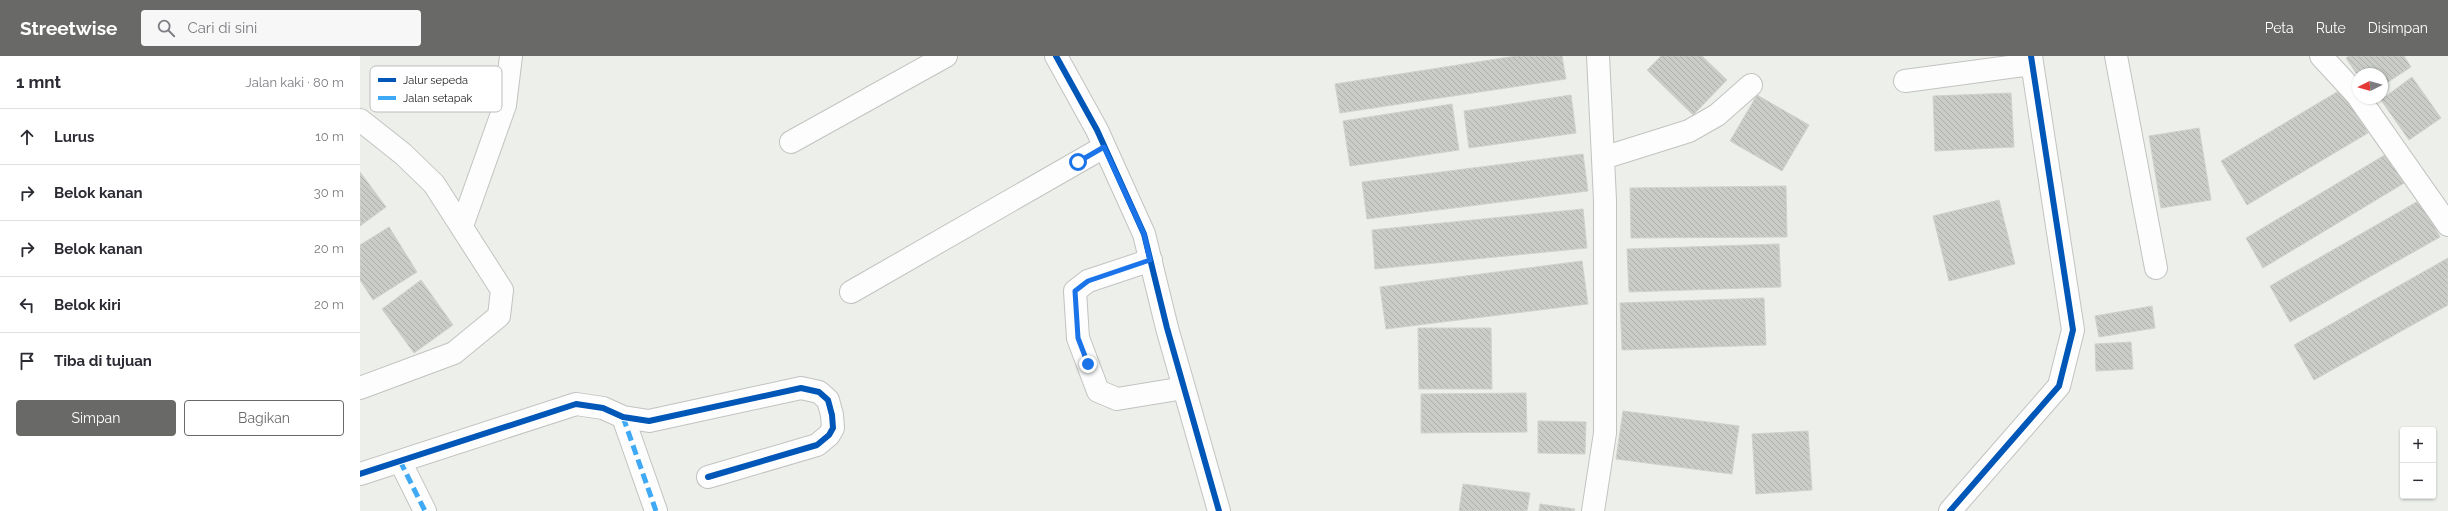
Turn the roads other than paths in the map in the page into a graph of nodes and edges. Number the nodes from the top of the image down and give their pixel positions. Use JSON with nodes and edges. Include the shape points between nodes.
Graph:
{"nodes":[{"id":1,"x":511,"y":56,"type":"edge"},
{"id":2,"x":946,"y":56,"type":"edge"},
{"id":3,"x":1056,"y":56,"type":"edge"},
{"id":4,"x":1598,"y":56,"type":"edge"},
{"id":5,"x":2116,"y":56,"type":"edge"},
{"id":6,"x":2321,"y":56,"type":"edge"},
{"id":7,"x":2031,"y":60,"type":"edge"},
{"id":8,"x":1905,"y":81,"type":"dead end"},
{"id":9,"x":1751,"y":85,"type":"dead end"},
{"id":10,"x":2352,"y":89,"type":"edge"},
{"id":11,"x":2364,"y":104,"type":"edge"},
{"id":12,"x":360,"y":120,"type":"edge"},
{"id":13,"x":791,"y":142,"type":"dead end"},
{"id":14,"x":1104,"y":147,"type":"junction"},
{"id":15,"x":1603,"y":158,"type":"junction"},
{"id":16,"x":2448,"y":225,"type":"edge"},
{"id":17,"x":462,"y":226,"type":"junction"},
{"id":18,"x":1150,"y":260,"type":"junction"},
{"id":19,"x":2156,"y":268,"type":"dead end"},
{"id":20,"x":851,"y":292,"type":"dead end"},
{"id":21,"x":360,"y":388,"type":"edge"},
{"id":22,"x":1184,"y":388,"type":"junction"},
{"id":23,"x":623,"y":418,"type":"junction"},
{"id":24,"x":400,"y":461,"type":"junction"},
{"id":25,"x":360,"y":474,"type":"edge"},
{"id":26,"x":708,"y":477,"type":"dead end"},
{"id":27,"x":425,"y":511,"type":"edge"},
{"id":28,"x":656,"y":511,"type":"edge"},
{"id":29,"x":1219,"y":511,"type":"edge"},
{"id":30,"x":1593,"y":511,"type":"edge"},
{"id":31,"x":1950,"y":511,"type":"edge"}],
"edges":[{"from":1,"to":17,"type":"street","via":[[505,105]]},
{"from":2,"to":13,"type":"street"},
{"from":3,"to":14,"type":"street","via":[[1098,130]]},
{"from":4,"to":15,"type":"street"},
{"from":5,"to":19,"type":"street"},
{"from":6,"to":10,"type":"street"},
{"from":7,"to":8,"type":"street"},
{"from":7,"to":31,"type":"street","via":[[2073,330],[2060,386]]},
{"from":9,"to":15,"type":"street","via":[[1717,115],[1689,131]]},
{"from":11,"to":16,"type":"street"},
{"from":12,"to":17,"type":"street","via":[[403,154],[434,184]]},
{"from":14,"to":18,"type":"street","via":[[1144,234]]},
{"from":14,"to":20,"type":"street"},
{"from":15,"to":30,"type":"street","via":[[1605,433]]},
{"from":17,"to":21,"type":"street","via":[[502,290],[499,316],[454,353]]},
{"from":18,"to":22,"type":"street"},
{"from":18,"to":22,"type":"street","via":[[1088,281],[1075,291],[1078,338],[1098,391],[1117,398]]},
{"from":22,"to":29,"type":"street"},
{"from":23,"to":24,"type":"street","via":[[603,408],[576,404]]},
{"from":23,"to":26,"type":"street","via":[[649,420],[801,388],[819,392],[828,400],[833,428],[817,445]]},
{"from":23,"to":28,"type":"street"},
{"from":24,"to":25,"type":"street"},
{"from":24,"to":27,"type":"street"}]}
